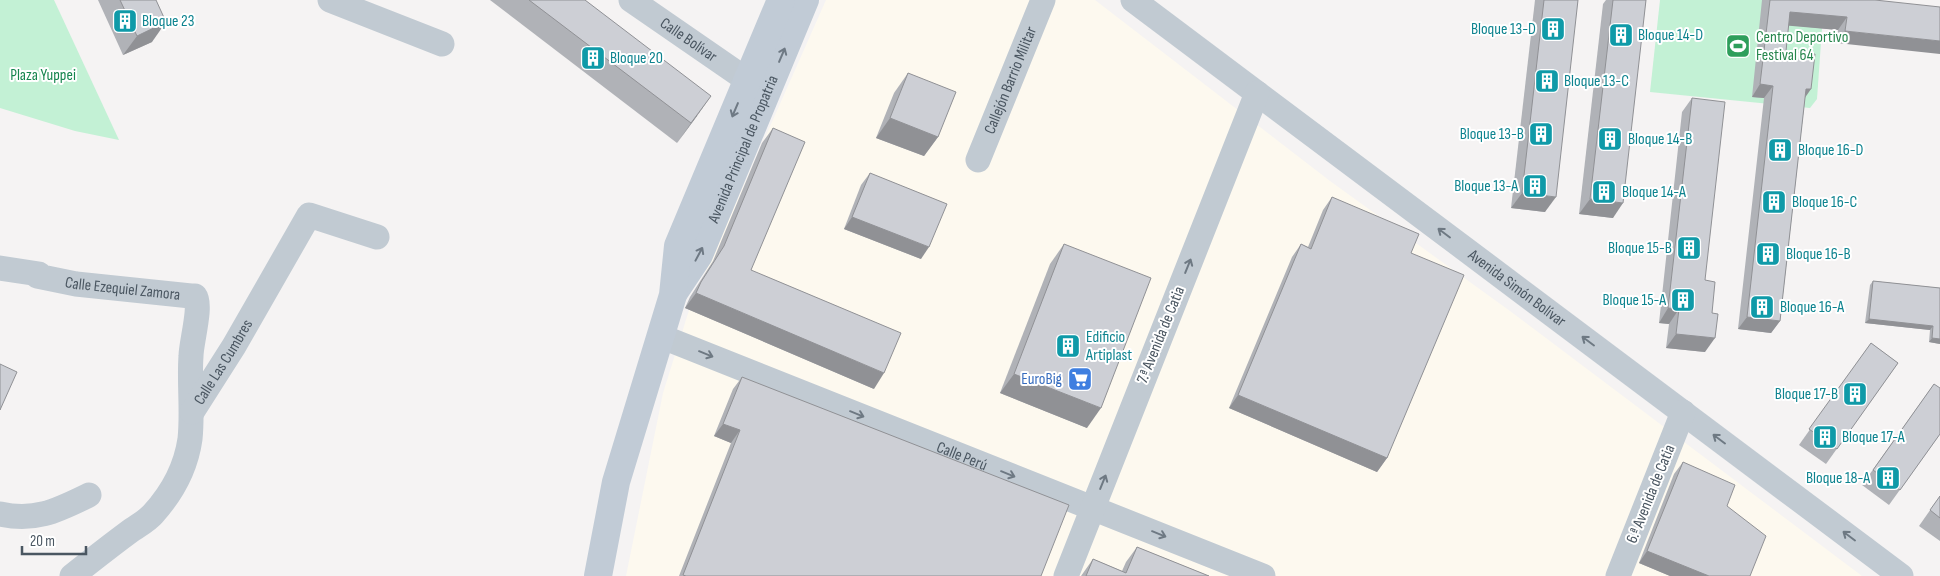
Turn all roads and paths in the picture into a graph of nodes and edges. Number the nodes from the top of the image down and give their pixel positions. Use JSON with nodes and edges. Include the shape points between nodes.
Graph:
{"nodes":[{"id":1,"x":330,"y":0,"type":"edge"},
{"id":2,"x":631,"y":0,"type":"edge"},
{"id":3,"x":780,"y":0,"type":"edge"},
{"id":4,"x":805,"y":0,"type":"edge"},
{"id":5,"x":1043,"y":0,"type":"edge"},
{"id":6,"x":1133,"y":0,"type":"edge"},
{"id":7,"x":442,"y":44,"type":"dead end"},
{"id":8,"x":747,"y":80,"type":"junction"},
{"id":9,"x":1257,"y":93,"type":"junction"},
{"id":10,"x":978,"y":160,"type":"dead end"},
{"id":11,"x":377,"y":237,"type":"dead end"},
{"id":12,"x":0,"y":268,"type":"edge"},
{"id":13,"x":673,"y":295,"type":"junction"},
{"id":14,"x":660,"y":336,"type":"junction"},
{"id":15,"x":192,"y":412,"type":"junction"},
{"id":16,"x":1683,"y":412,"type":"junction"},
{"id":17,"x":89,"y":495,"type":"dead end"},
{"id":18,"x":1093,"y":508,"type":"junction"},
{"id":19,"x":0,"y":514,"type":"edge"},
{"id":20,"x":1878,"y":569,"type":"edge"},
{"id":21,"x":72,"y":576,"type":"edge"},
{"id":22,"x":598,"y":576,"type":"edge"},
{"id":23,"x":1066,"y":576,"type":"edge"},
{"id":24,"x":1263,"y":576,"type":"edge"},
{"id":25,"x":1618,"y":576,"type":"edge"},
{"id":26,"x":1901,"y":576,"type":"edge"}],
"edges":[{"from":1,"to":7,"type":"street"},
{"from":2,"to":8,"type":"street","name":"Calle Bolívar"},
{"from":3,"to":8,"type":"main road","name":"Avenida Principal de Propatria"},
{"from":13,"to":4,"type":"main road","name":"Avenida Principal de Propatria","one_way":true,"via":[[699,255]]},
{"from":5,"to":10,"type":"street","name":"Callejón Barrio Militar"},
{"from":6,"to":9,"type":"street","name":"Avenida Simón Bolívar"},
{"from":8,"to":13,"type":"main road","name":"Avenida Principal de Propatria","one_way":true,"via":[[678,246]]},
{"from":16,"to":9,"type":"street","name":"Avenida Simón Bolívar","one_way":true},
{"from":18,"to":9,"type":"street","name":"7.ª Avenida de Catia","one_way":true},
{"from":11,"to":15,"type":"street","name":"Calle Las Cumbres","via":[[309,215]]},
{"from":12,"to":15,"type":"street","name":"Calle Ezequiel Zamora","via":[[76,284],[195,296],[198,306],[189,377]]},
{"from":13,"to":14,"type":"main road","name":"Avenida Principal de Propatria"},
{"from":14,"to":18,"type":"street","name":"Calle Perú","one_way":true},
{"from":14,"to":22,"type":"main road","name":"Avenida Principal de Propatria","via":[[616,482]]},
{"from":15,"to":21,"type":"street","name":"Calle Las Cumbres","via":[[183,467],[172,490],[152,515]]},
{"from":20,"to":16,"type":"street","name":"Avenida Simón Bolívar","one_way":true},
{"from":16,"to":25,"type":"street","name":"6.ª Avenida de Catia"},
{"from":17,"to":19,"type":"street","via":[[47,514],[10,517]]},
{"from":18,"to":23,"type":"street","name":"7.ª Avenida de Catia"},
{"from":18,"to":24,"type":"street","name":"Calle Perú","one_way":true},
{"from":20,"to":26,"type":"street","name":"Avenida Simón Bolívar"}]}
